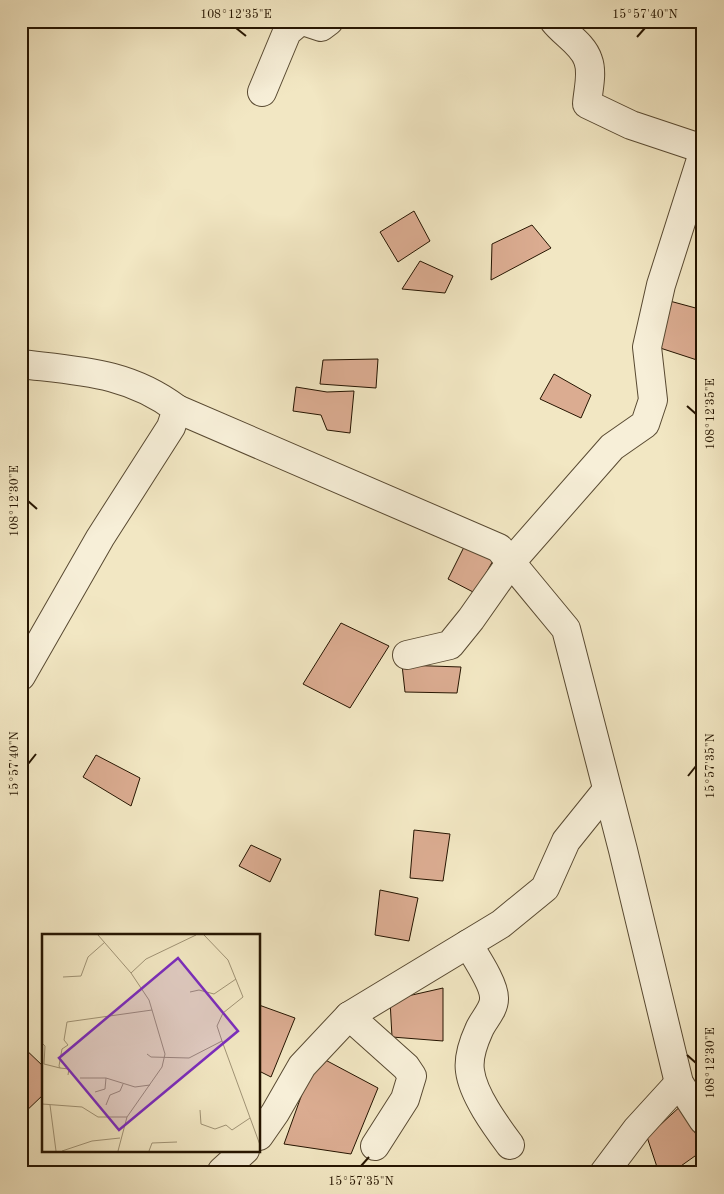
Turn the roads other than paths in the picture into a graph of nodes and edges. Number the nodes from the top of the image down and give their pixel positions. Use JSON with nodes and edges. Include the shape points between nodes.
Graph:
{"nodes":[{"id":1,"x":301,"y":21,"type":"edge"},
{"id":2,"x":329,"y":21,"type":"edge"},
{"id":3,"x":554,"y":21,"type":"edge"},
{"id":4,"x":262,"y":92,"type":"dead end"},
{"id":5,"x":703,"y":149,"type":"edge"},
{"id":6,"x":703,"y":153,"type":"edge"},
{"id":7,"x":21,"y":364,"type":"edge"},
{"id":8,"x":177,"y":409,"type":"junction"},
{"id":9,"x":511,"y":562,"type":"junction"},
{"id":10,"x":407,"y":655,"type":"dead end"},
{"id":11,"x":21,"y":676,"type":"edge"},
{"id":12,"x":607,"y":790,"type":"junction"},
{"id":13,"x":468,"y":944,"type":"junction"},
{"id":14,"x":348,"y":1016,"type":"junction"},
{"id":15,"x":679,"y":1083,"type":"junction"},
{"id":16,"x":703,"y":1120,"type":"edge"},
{"id":17,"x":260,"y":1135,"type":"edge"},
{"id":18,"x":510,"y":1145,"type":"dead end"},
{"id":19,"x":375,"y":1146,"type":"dead end"},
{"id":20,"x":242,"y":1152,"type":"edge"},
{"id":21,"x":222,"y":1171,"type":"dead end"},
{"id":22,"x":604,"y":1173,"type":"edge"}],
"edges":[{"from":1,"to":2,"type":"street","via":[[321,27]]},
{"from":1,"to":4,"type":"street","via":[[287,32]]},
{"from":3,"to":5,"type":"street","via":[[584,51],[588,60],[587,104],[630,125]]},
{"from":6,"to":9,"type":"street","via":[[661,285],[647,347],[653,400],[645,424],[612,447]]},
{"from":7,"to":8,"type":"street","via":[[105,374],[156,393]]},
{"from":8,"to":9,"type":"street","via":[[500,548]]},
{"from":8,"to":11,"type":"street","via":[[171,427],[100,538]]},
{"from":9,"to":10,"type":"street","via":[[450,645]]},
{"from":9,"to":12,"type":"street","via":[[566,629]]},
{"from":12,"to":13,"type":"street","via":[[566,841],[545,888],[501,924]]},
{"from":12,"to":15,"type":"street"},
{"from":13,"to":14,"type":"street"},
{"from":13,"to":18,"type":"street","via":[[493,990],[494,1000],[472,1049],[470,1070],[475,1088]]},
{"from":14,"to":17,"type":"street","via":[[302,1066]]},
{"from":14,"to":19,"type":"street","via":[[412,1076],[405,1099]]},
{"from":15,"to":16,"type":"street"},
{"from":15,"to":22,"type":"street","via":[[637,1129]]},
{"from":20,"to":21,"type":"street"}]}
